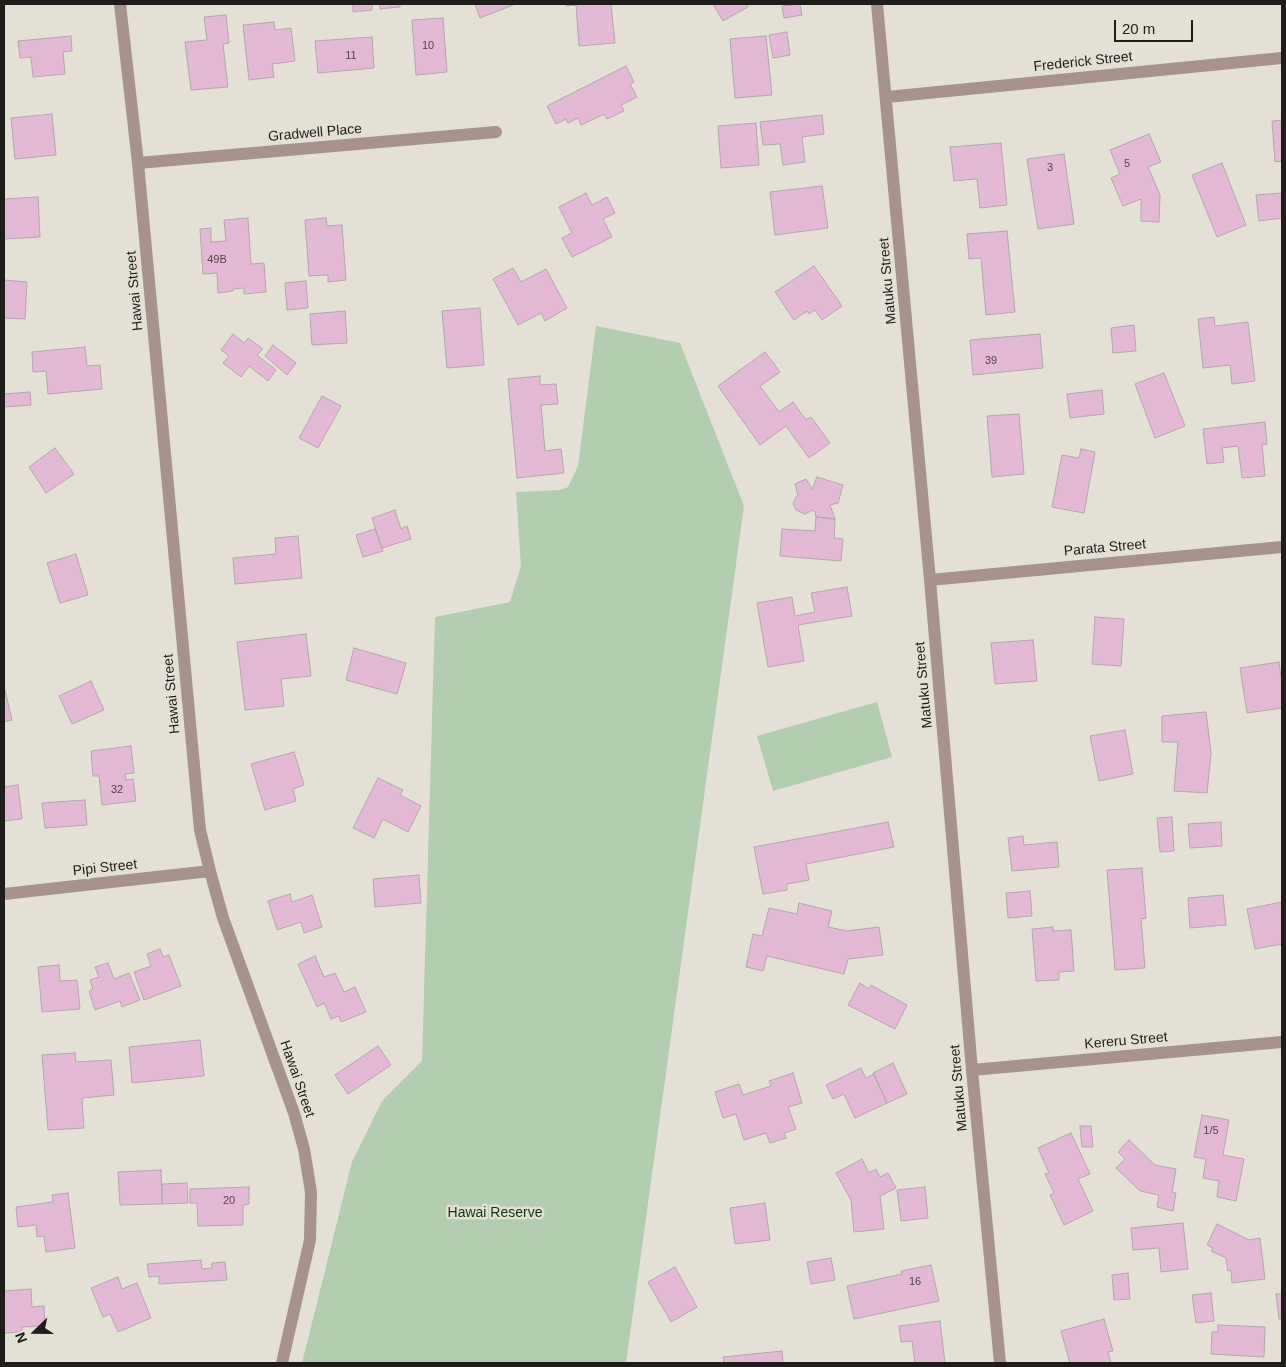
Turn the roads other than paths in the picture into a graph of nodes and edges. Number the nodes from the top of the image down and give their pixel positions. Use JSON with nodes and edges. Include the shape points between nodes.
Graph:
{"nodes":[{"id":1,"x":120,"y":4,"type":"edge"},
{"id":2,"x":877,"y":4,"type":"edge"},
{"id":3,"x":1282,"y":58,"type":"edge"},
{"id":4,"x":887,"y":97,"type":"junction"},
{"id":5,"x":496,"y":132,"type":"dead end"},
{"id":6,"x":138,"y":164,"type":"junction"},
{"id":7,"x":1282,"y":547,"type":"edge"},
{"id":8,"x":930,"y":580,"type":"junction"},
{"id":9,"x":210,"y":872,"type":"junction"},
{"id":10,"x":4,"y":894,"type":"edge"},
{"id":11,"x":1282,"y":1042,"type":"edge"},
{"id":12,"x":972,"y":1070,"type":"junction"},
{"id":13,"x":282,"y":1363,"type":"edge"},
{"id":14,"x":1000,"y":1363,"type":"edge"}],
"edges":[{"from":1,"to":6,"type":"street","name":"Hawai Street"},
{"from":2,"to":4,"type":"street","name":"Matuku Street"},
{"from":3,"to":4,"type":"street","name":"Frederick Street"},
{"from":4,"to":8,"type":"street","name":"Matuku Street"},
{"from":5,"to":6,"type":"street","name":"Gradwell Place"},
{"from":6,"to":9,"type":"street","name":"Hawai Street","via":[[200,830]]},
{"from":7,"to":8,"type":"street","name":"Parata Street"},
{"from":8,"to":12,"type":"street","name":"Matuku Street"},
{"from":9,"to":10,"type":"street","name":"Pipi Street"},
{"from":9,"to":13,"type":"street","name":"Hawai Street","via":[[223,918],[294,1113],[311,1192],[310,1240]]},
{"from":11,"to":12,"type":"street","name":"Kereru Street"},
{"from":12,"to":14,"type":"street","name":"Matuku Street"}]}
